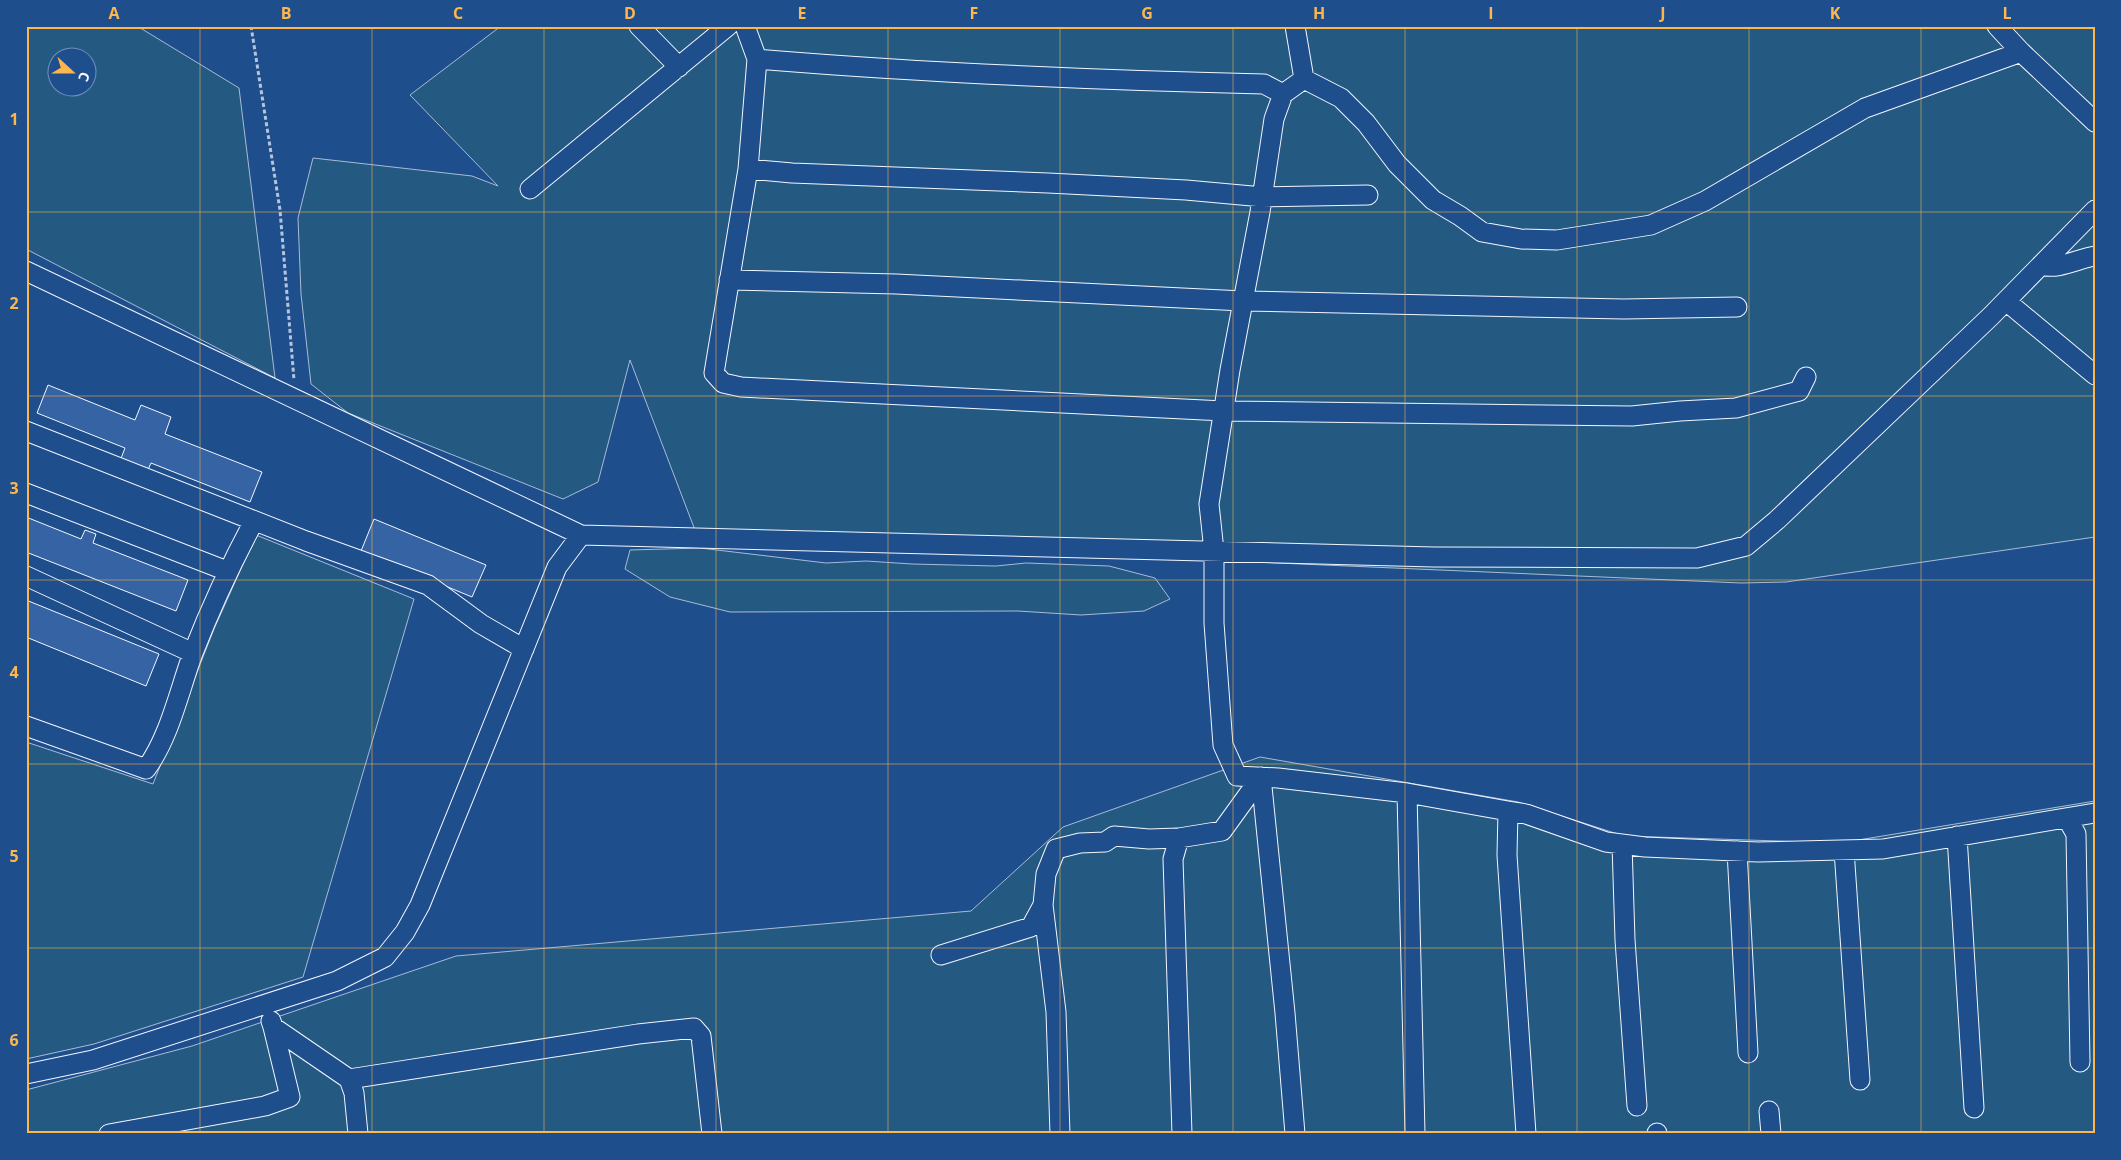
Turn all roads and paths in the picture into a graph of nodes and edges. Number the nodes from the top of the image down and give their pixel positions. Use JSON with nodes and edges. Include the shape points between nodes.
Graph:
{"nodes":[{"id":1,"x":251,"y":26,"type":"edge"},
{"id":2,"x":639,"y":26,"type":"edge"},
{"id":3,"x":728,"y":26,"type":"edge"},
{"id":4,"x":745,"y":26,"type":"edge"},
{"id":5,"x":1295,"y":26,"type":"edge"},
{"id":6,"x":1997,"y":26,"type":"edge"},
{"id":7,"x":2021,"y":52,"type":"junction"},
{"id":8,"x":756,"y":59,"type":"junction"},
{"id":9,"x":679,"y":67,"type":"junction"},
{"id":10,"x":1304,"y":79,"type":"junction"},
{"id":11,"x":1283,"y":94,"type":"junction"},
{"id":12,"x":2095,"y":122,"type":"edge"},
{"id":13,"x":748,"y":169,"type":"junction"},
{"id":14,"x":530,"y":189,"type":"dead end"},
{"id":15,"x":1368,"y":195,"type":"dead end"},
{"id":16,"x":1263,"y":197,"type":"junction"},
{"id":17,"x":2095,"y":210,"type":"edge"},
{"id":18,"x":2095,"y":256,"type":"edge"},
{"id":19,"x":2041,"y":265,"type":"junction"},
{"id":20,"x":26,"y":271,"type":"edge"},
{"id":21,"x":729,"y":280,"type":"junction"},
{"id":22,"x":2006,"y":301,"type":"junction"},
{"id":23,"x":1243,"y":302,"type":"junction"},
{"id":24,"x":1737,"y":307,"type":"dead end"},
{"id":25,"x":2095,"y":375,"type":"edge"},
{"id":26,"x":1806,"y":377,"type":"dead end"},
{"id":27,"x":295,"y":398,"type":"junction"},
{"id":28,"x":1224,"y":411,"type":"junction"},
{"id":29,"x":26,"y":431,"type":"edge"},
{"id":30,"x":26,"y":493,"type":"edge"},
{"id":31,"x":254,"y":520,"type":"junction"},
{"id":32,"x":581,"y":535,"type":"junction"},
{"id":33,"x":1214,"y":551,"type":"junction"},
{"id":34,"x":226,"y":571,"type":"junction"},
{"id":35,"x":26,"y":576,"type":"edge"},
{"id":36,"x":524,"y":649,"type":"junction"},
{"id":37,"x":194,"y":652,"type":"junction"},
{"id":38,"x":26,"y":726,"type":"edge"},
{"id":39,"x":1261,"y":777,"type":"junction"},
{"id":40,"x":1407,"y":793,"type":"junction"},
{"id":41,"x":1508,"y":811,"type":"junction"},
{"id":42,"x":2095,"y":813,"type":"edge"},
{"id":43,"x":2067,"y":818,"type":"junction"},
{"id":44,"x":1957,"y":836,"type":"junction"},
{"id":45,"x":1179,"y":838,"type":"junction"},
{"id":46,"x":1622,"y":844,"type":"junction"},
{"id":47,"x":1844,"y":850,"type":"junction"},
{"id":48,"x":1737,"y":851,"type":"junction"},
{"id":49,"x":1042,"y":905,"type":"junction"},
{"id":50,"x":941,"y":954,"type":"dead end"},
{"id":51,"x":265,"y":1004,"type":"junction"},
{"id":52,"x":273,"y":1027,"type":"junction"},
{"id":53,"x":1748,"y":1053,"type":"dead end"},
{"id":54,"x":2080,"y":1062,"type":"dead end"},
{"id":55,"x":26,"y":1074,"type":"edge"},
{"id":56,"x":349,"y":1079,"type":"junction"},
{"id":57,"x":1860,"y":1080,"type":"dead end"},
{"id":58,"x":1637,"y":1106,"type":"dead end"},
{"id":59,"x":1974,"y":1108,"type":"dead end"},
{"id":60,"x":1769,"y":1111,"type":"dead end"},
{"id":61,"x":109,"y":1134,"type":"edge"},
{"id":62,"x":358,"y":1134,"type":"edge"},
{"id":63,"x":712,"y":1134,"type":"edge"},
{"id":64,"x":1060,"y":1134,"type":"edge"},
{"id":65,"x":1182,"y":1134,"type":"edge"},
{"id":66,"x":1295,"y":1134,"type":"edge"},
{"id":67,"x":1415,"y":1134,"type":"edge"},
{"id":68,"x":1526,"y":1134,"type":"edge"},
{"id":69,"x":1771,"y":1134,"type":"edge"}],
"edges":[{"from":1,"to":27,"type":"path","via":[[280,210]]},
{"from":2,"to":9,"type":"street"},
{"from":3,"to":9,"type":"street"},
{"from":4,"to":8,"type":"street"},
{"from":5,"to":10,"type":"street"},
{"from":6,"to":7,"type":"street"},
{"from":7,"to":10,"type":"street","via":[[1865,108],[1705,201],[1651,225],[1557,240],[1521,239],[1482,232],[1433,200],[1397,164],[1366,123],[1341,98]]},
{"from":7,"to":12,"type":"street"},
{"from":8,"to":11,"type":"street","via":[[844,67],[1264,84]]},
{"from":8,"to":13,"type":"street"},
{"from":9,"to":14,"type":"street"},
{"from":10,"to":11,"type":"street"},
{"from":11,"to":16,"type":"street","via":[[1274,119]]},
{"from":13,"to":16,"type":"street","via":[[1186,190]]},
{"from":13,"to":21,"type":"street"},
{"from":15,"to":16,"type":"street"},
{"from":16,"to":23,"type":"street"},
{"from":17,"to":19,"type":"street"},
{"from":18,"to":19,"type":"street","via":[[2061,266]]},
{"from":19,"to":22,"type":"street"},
{"from":20,"to":27,"type":"street"},
{"from":21,"to":23,"type":"street","via":[[896,284]]},
{"from":21,"to":28,"type":"street","via":[[714,373],[724,383],[741,387]]},
{"from":22,"to":25,"type":"street"},
{"from":22,"to":33,"type":"street","via":[[1746,546],[1697,558],[1434,557]]},
{"from":23,"to":24,"type":"street","via":[[1624,309]]},
{"from":23,"to":28,"type":"street"},
{"from":26,"to":28,"type":"street","via":[[1799,391],[1736,408],[1632,416]]},
{"from":27,"to":32,"type":"street"},
{"from":28,"to":33,"type":"street","via":[[1209,504]]},
{"from":29,"to":31,"type":"street"},
{"from":30,"to":34,"type":"street"},
{"from":31,"to":34,"type":"street"},
{"from":31,"to":36,"type":"street","via":[[428,585],[481,624]]},
{"from":32,"to":33,"type":"street"},
{"from":32,"to":36,"type":"street","via":[[557,567]]},
{"from":33,"to":39,"type":"street","via":[[1214,623],[1223,745],[1237,776]]},
{"from":34,"to":37,"type":"street"},
{"from":35,"to":37,"type":"street"},
{"from":36,"to":51,"type":"street","via":[[420,905],[405,932],[385,957],[337,982]]},
{"from":37,"to":38,"type":"street","via":[[157,754],[146,769]]},
{"from":39,"to":40,"type":"street"},
{"from":39,"to":45,"type":"street","via":[[1222,832]]},
{"from":39,"to":66,"type":"street"},
{"from":40,"to":41,"type":"street"},
{"from":40,"to":67,"type":"street"},
{"from":41,"to":46,"type":"street","via":[[1526,814],[1606,842]]},
{"from":41,"to":68,"type":"street","via":[[1507,855]]},
{"from":42,"to":43,"type":"street"},
{"from":43,"to":44,"type":"street"},
{"from":43,"to":54,"type":"street","via":[[2076,834]]},
{"from":44,"to":47,"type":"street","via":[[1883,849]]},
{"from":44,"to":59,"type":"street"},
{"from":45,"to":49,"type":"street","via":[[1114,836],[1105,842],[1080,843],[1056,849],[1046,874]]},
{"from":45,"to":65,"type":"street","via":[[1173,859]]},
{"from":46,"to":48,"type":"street"},
{"from":46,"to":58,"type":"street"},
{"from":47,"to":48,"type":"street"},
{"from":47,"to":57,"type":"street"},
{"from":48,"to":53,"type":"street"},
{"from":49,"to":50,"type":"street","via":[[1031,927]]},
{"from":49,"to":64,"type":"street","via":[[1056,1012]]},
{"from":51,"to":52,"type":"street"},
{"from":51,"to":55,"type":"street","via":[[93,1060]]},
{"from":52,"to":56,"type":"street"},
{"from":52,"to":61,"type":"street","via":[[290,1097],[265,1106]]},
{"from":56,"to":62,"type":"street","via":[[354,1093]]},
{"from":56,"to":63,"type":"street","via":[[694,1028],[701,1036]]},
{"from":60,"to":69,"type":"street"}]}
